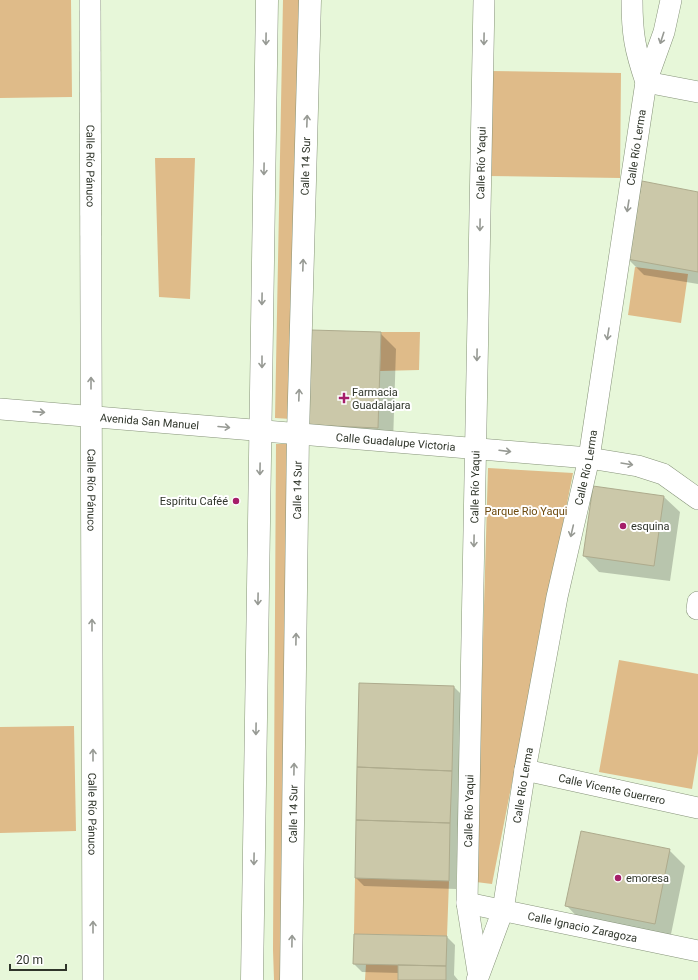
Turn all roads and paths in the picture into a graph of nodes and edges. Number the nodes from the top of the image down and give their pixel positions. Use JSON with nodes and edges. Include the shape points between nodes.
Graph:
{"nodes":[{"id":1,"x":90,"y":0,"type":"edge"},
{"id":2,"x":267,"y":0,"type":"edge"},
{"id":3,"x":310,"y":0,"type":"edge"},
{"id":4,"x":484,"y":0,"type":"edge"},
{"id":5,"x":632,"y":0,"type":"edge"},
{"id":6,"x":671,"y":0,"type":"edge"},
{"id":7,"x":646,"y":82,"type":"junction"},
{"id":8,"x":698,"y":92,"type":"edge"},
{"id":9,"x":0,"y":409,"type":"edge"},
{"id":10,"x":91,"y":416,"type":"junction"},
{"id":11,"x":261,"y":430,"type":"junction"},
{"id":12,"x":298,"y":434,"type":"junction"},
{"id":13,"x":475,"y":447,"type":"junction"},
{"id":14,"x":589,"y":458,"type":"junction"},
{"id":15,"x":698,"y":499,"type":"edge"},
{"id":16,"x":525,"y":770,"type":"junction"},
{"id":17,"x":698,"y":808,"type":"edge"},
{"id":18,"x":467,"y":903,"type":"junction"},
{"id":19,"x":503,"y":910,"type":"junction"},
{"id":20,"x":698,"y":951,"type":"edge"},
{"id":21,"x":478,"y":976,"type":"edge"},
{"id":22,"x":93,"y":980,"type":"edge"},
{"id":23,"x":252,"y":980,"type":"edge"},
{"id":24,"x":291,"y":980,"type":"edge"}],
"edges":[{"from":10,"to":1,"type":"street","name":"Calle Río Pánuco","one_way":true},
{"from":2,"to":11,"type":"main road","one_way":true},
{"from":12,"to":3,"type":"main road","name":"Calle 14 Sur","one_way":true},
{"from":4,"to":13,"type":"street","name":"Calle Río Yaqui","one_way":true},
{"from":5,"to":7,"type":"street","via":[[635,49]]},
{"from":6,"to":7,"type":"street","name":"Calle Río Lerma","one_way":true,"via":[[664,32]]},
{"from":7,"to":8,"type":"street"},
{"from":7,"to":14,"type":"street","name":"Calle Río Lerma","one_way":true},
{"from":9,"to":10,"type":"street","name":"Avenida San Manuel","one_way":true},
{"from":10,"to":11,"type":"street","name":"Avenida San Manuel","one_way":true},
{"from":22,"to":10,"type":"street","name":"Calle Río Pánuco","one_way":true},
{"from":11,"to":12,"type":"street","name":"Avenida San Manuel"},
{"from":11,"to":23,"type":"main road","one_way":true},
{"from":12,"to":13,"type":"street","name":"Calle Guadalupe Victoria"},
{"from":24,"to":12,"type":"main road","name":"Calle 14 Sur","one_way":true},
{"from":13,"to":14,"type":"street","name":"Calle Guadalupe Victoria","one_way":true},
{"from":13,"to":18,"type":"street","name":"Calle Río Yaqui","one_way":true},
{"from":14,"to":15,"type":"street","name":"Calle Guadalupe Victoria","one_way":true,"via":[[638,466],[663,474]]},
{"from":14,"to":16,"type":"street","name":"Calle Río Lerma","one_way":true,"via":[[557,597]]},
{"from":16,"to":17,"type":"street","name":"Calle Vicente Guerrero"},
{"from":16,"to":19,"type":"street","name":"Calle Río Lerma"},
{"from":18,"to":19,"type":"street","name":"Calle Ignacio Zaragoza"},
{"from":18,"to":21,"type":"street","name":"Calle Río Yaqui"},
{"from":19,"to":20,"type":"street","name":"Calle Ignacio Zaragoza"},
{"from":19,"to":21,"type":"street","name":"Calle Río Lerma"}]}
